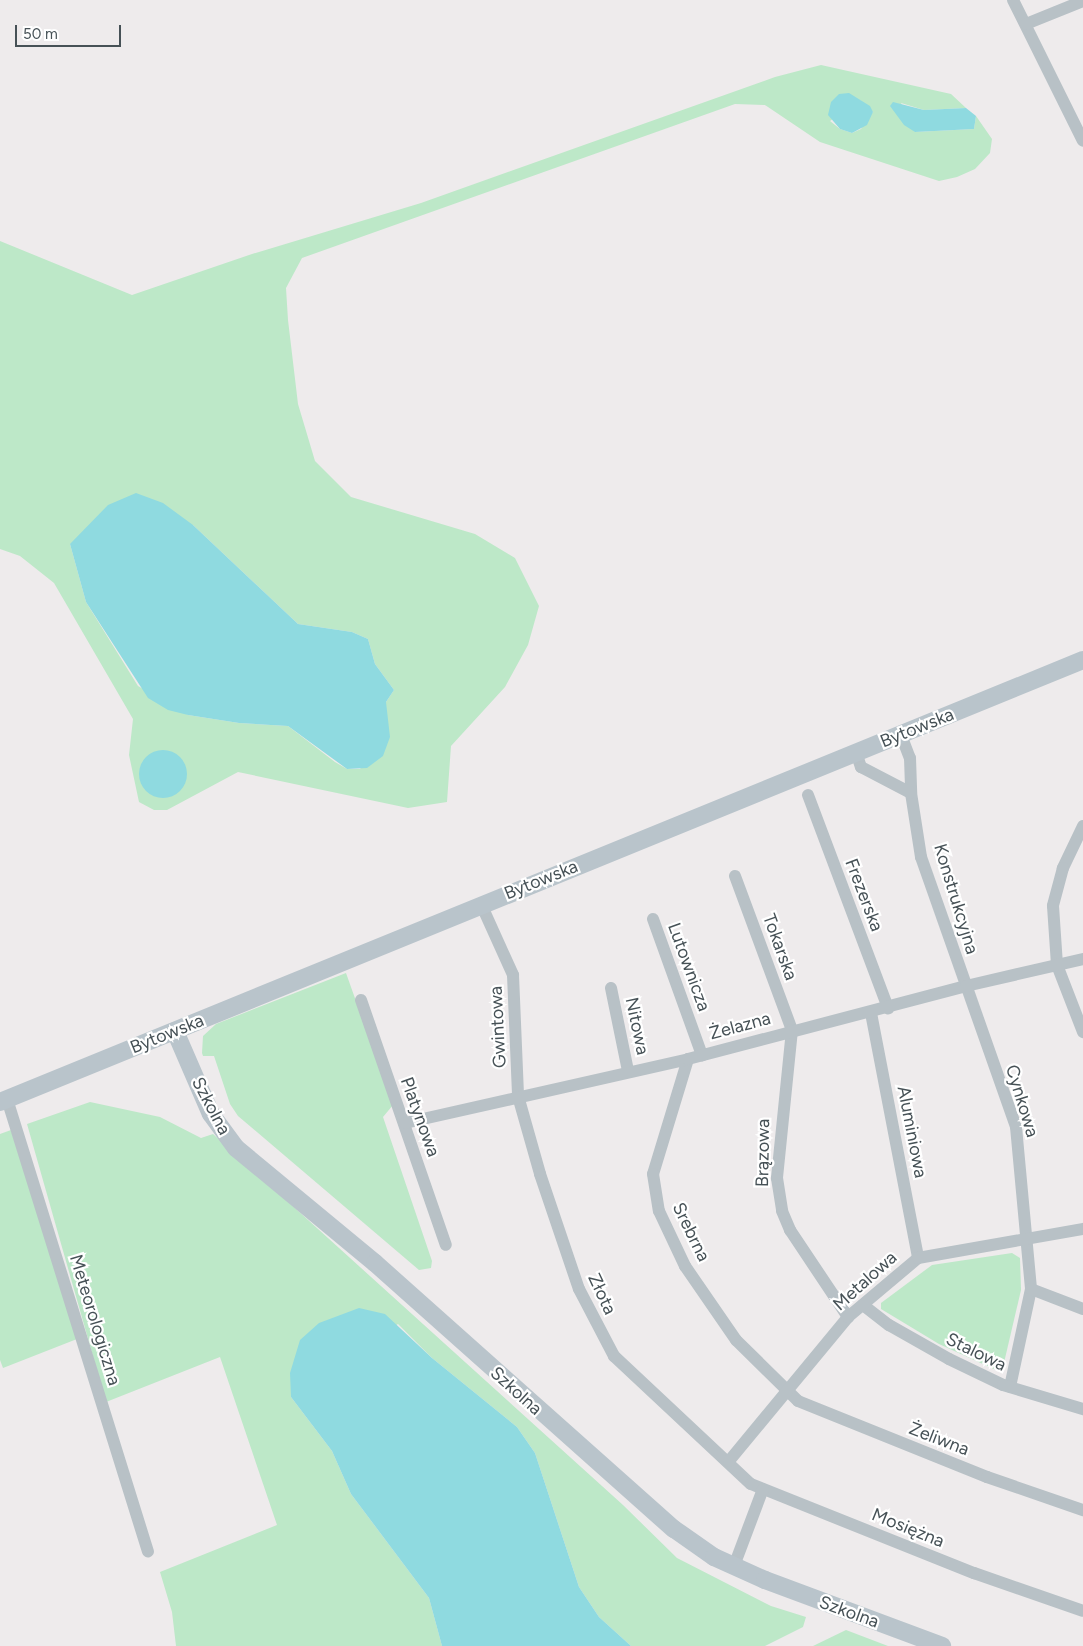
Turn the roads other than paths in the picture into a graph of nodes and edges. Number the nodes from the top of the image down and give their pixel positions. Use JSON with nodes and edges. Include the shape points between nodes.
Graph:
{"nodes":[{"id":1,"x":1013,"y":0,"type":"edge"},
{"id":2,"x":1083,"y":1,"type":"edge"},
{"id":3,"x":1026,"y":24,"type":"junction"},
{"id":4,"x":1083,"y":142,"type":"edge"},
{"id":5,"x":1083,"y":660,"type":"edge"},
{"id":6,"x":901,"y":735,"type":"junction"},
{"id":7,"x":856,"y":752,"type":"junction"},
{"id":8,"x":911,"y":793,"type":"junction"},
{"id":9,"x":808,"y":795,"type":"dead end"},
{"id":10,"x":1083,"y":826,"type":"edge"},
{"id":11,"x":735,"y":876,"type":"dead end"},
{"id":12,"x":481,"y":904,"type":"junction"},
{"id":13,"x":653,"y":919,"type":"dead end"},
{"id":14,"x":1083,"y":959,"type":"edge"},
{"id":15,"x":1057,"y":965,"type":"junction"},
{"id":16,"x":966,"y":986,"type":"junction"},
{"id":17,"x":611,"y":988,"type":"dead end"},
{"id":18,"x":361,"y":1000,"type":"dead end"},
{"id":19,"x":888,"y":1008,"type":"junction"},
{"id":20,"x":871,"y":1013,"type":"junction"},
{"id":21,"x":792,"y":1030,"type":"junction"},
{"id":22,"x":176,"y":1031,"type":"junction"},
{"id":23,"x":1083,"y":1032,"type":"edge"},
{"id":24,"x":702,"y":1055,"type":"junction"},
{"id":25,"x":688,"y":1059,"type":"junction"},
{"id":26,"x":628,"y":1071,"type":"junction"},
{"id":27,"x":518,"y":1096,"type":"junction"},
{"id":28,"x":4,"y":1100,"type":"edge"},
{"id":29,"x":405,"y":1123,"type":"junction"},
{"id":30,"x":1083,"y":1229,"type":"edge"},
{"id":31,"x":1028,"y":1237,"type":"junction"},
{"id":32,"x":446,"y":1245,"type":"dead end"},
{"id":33,"x":918,"y":1258,"type":"junction"},
{"id":34,"x":1031,"y":1290,"type":"junction"},
{"id":35,"x":863,"y":1306,"type":"junction"},
{"id":36,"x":1083,"y":1309,"type":"edge"},
{"id":37,"x":848,"y":1317,"type":"junction"},
{"id":38,"x":1010,"y":1387,"type":"junction"},
{"id":39,"x":788,"y":1391,"type":"junction"},
{"id":40,"x":1083,"y":1409,"type":"edge"},
{"id":41,"x":729,"y":1461,"type":"junction"},
{"id":42,"x":763,"y":1489,"type":"junction"},
{"id":43,"x":1083,"y":1510,"type":"edge"},
{"id":44,"x":148,"y":1552,"type":"dead end"},
{"id":45,"x":734,"y":1566,"type":"junction"},
{"id":46,"x":1083,"y":1611,"type":"edge"},
{"id":47,"x":942,"y":1646,"type":"edge"}],
"edges":[{"from":1,"to":3,"type":"street"},
{"from":2,"to":3,"type":"street"},
{"from":3,"to":4,"type":"street"},
{"from":5,"to":6,"type":"main road","name":"Bytowska"},
{"from":6,"to":7,"type":"main road","name":"Bytowska"},
{"from":6,"to":8,"type":"street","name":"Konstrukcyjna","via":[[910,758]]},
{"from":7,"to":8,"type":"street","via":[[861,767]]},
{"from":7,"to":12,"type":"main road","name":"Bytowska"},
{"from":8,"to":16,"type":"street","name":"Konstrukcyjna","via":[[918,819],[921,857]]},
{"from":9,"to":19,"type":"street","name":"Frezerska"},
{"from":10,"to":15,"type":"street","via":[[1063,868],[1053,906]]},
{"from":11,"to":21,"type":"street","name":"Tokarska"},
{"from":12,"to":22,"type":"main road","name":"Bytowska"},
{"from":12,"to":27,"type":"street","name":"Gwintowa","via":[[513,975]]},
{"from":13,"to":24,"type":"street","name":"Lutownicza"},
{"from":14,"to":15,"type":"street","name":"Żelazna"},
{"from":15,"to":16,"type":"street","name":"Żelazna"},
{"from":15,"to":23,"type":"street"},
{"from":16,"to":19,"type":"street","name":"Żelazna"},
{"from":16,"to":31,"type":"street","name":"Cynkowa","via":[[1016,1127]]},
{"from":17,"to":26,"type":"street","name":"Nitowa"},
{"from":18,"to":29,"type":"street","name":"Platynowa"},
{"from":19,"to":20,"type":"street","name":"Żelazna"},
{"from":20,"to":21,"type":"street","name":"Żelazna"},
{"from":20,"to":33,"type":"street","name":"Aluminiowa"},
{"from":21,"to":24,"type":"street","name":"Żelazna"},
{"from":21,"to":37,"type":"street","name":"Brązowa","via":[[777,1178],[782,1211],[790,1230]]},
{"from":22,"to":28,"type":"main road","name":"Bytowska"},
{"from":22,"to":45,"type":"main road","name":"Szkolna","via":[[211,1114],[236,1148],[375,1264],[674,1529]]},
{"from":24,"to":25,"type":"street","name":"Żelazna"},
{"from":25,"to":26,"type":"street","name":"Żelazna"},
{"from":25,"to":39,"type":"street","name":"Srebrna","via":[[653,1174],[659,1211],[686,1266],[715,1311],[736,1340]]},
{"from":26,"to":27,"type":"street","name":"Żelazna"},
{"from":27,"to":29,"type":"street","name":"Żelazna"},
{"from":27,"to":41,"type":"street","name":"Złota","via":[[579,1289],[614,1356]]},
{"from":28,"to":44,"type":"street","name":"Meteorologiczna"},
{"from":29,"to":32,"type":"street","name":"Platynowa"},
{"from":30,"to":31,"type":"street","name":"Metalowa"},
{"from":31,"to":33,"type":"street","name":"Metalowa"},
{"from":31,"to":34,"type":"street","name":"Cynkowa"},
{"from":33,"to":35,"type":"street","name":"Metalowa"},
{"from":34,"to":36,"type":"street"},
{"from":34,"to":38,"type":"street","name":"Cynkowa"},
{"from":35,"to":37,"type":"street","name":"Metalowa"},
{"from":35,"to":38,"type":"street","name":"Stalowa","via":[[889,1325],[949,1359]]},
{"from":37,"to":39,"type":"street","name":"Metalowa"},
{"from":38,"to":40,"type":"street","name":"Stalowa"},
{"from":39,"to":41,"type":"street","name":"Metalowa"},
{"from":39,"to":43,"type":"street","name":"Żeliwna","via":[[798,1401],[844,1420]]},
{"from":41,"to":42,"type":"street","name":"Mosiężna","via":[[751,1484]]},
{"from":42,"to":45,"type":"street"},
{"from":42,"to":46,"type":"street","name":"Mosiężna","via":[[974,1573]]},
{"from":45,"to":47,"type":"main road","name":"Szkolna"}]}
